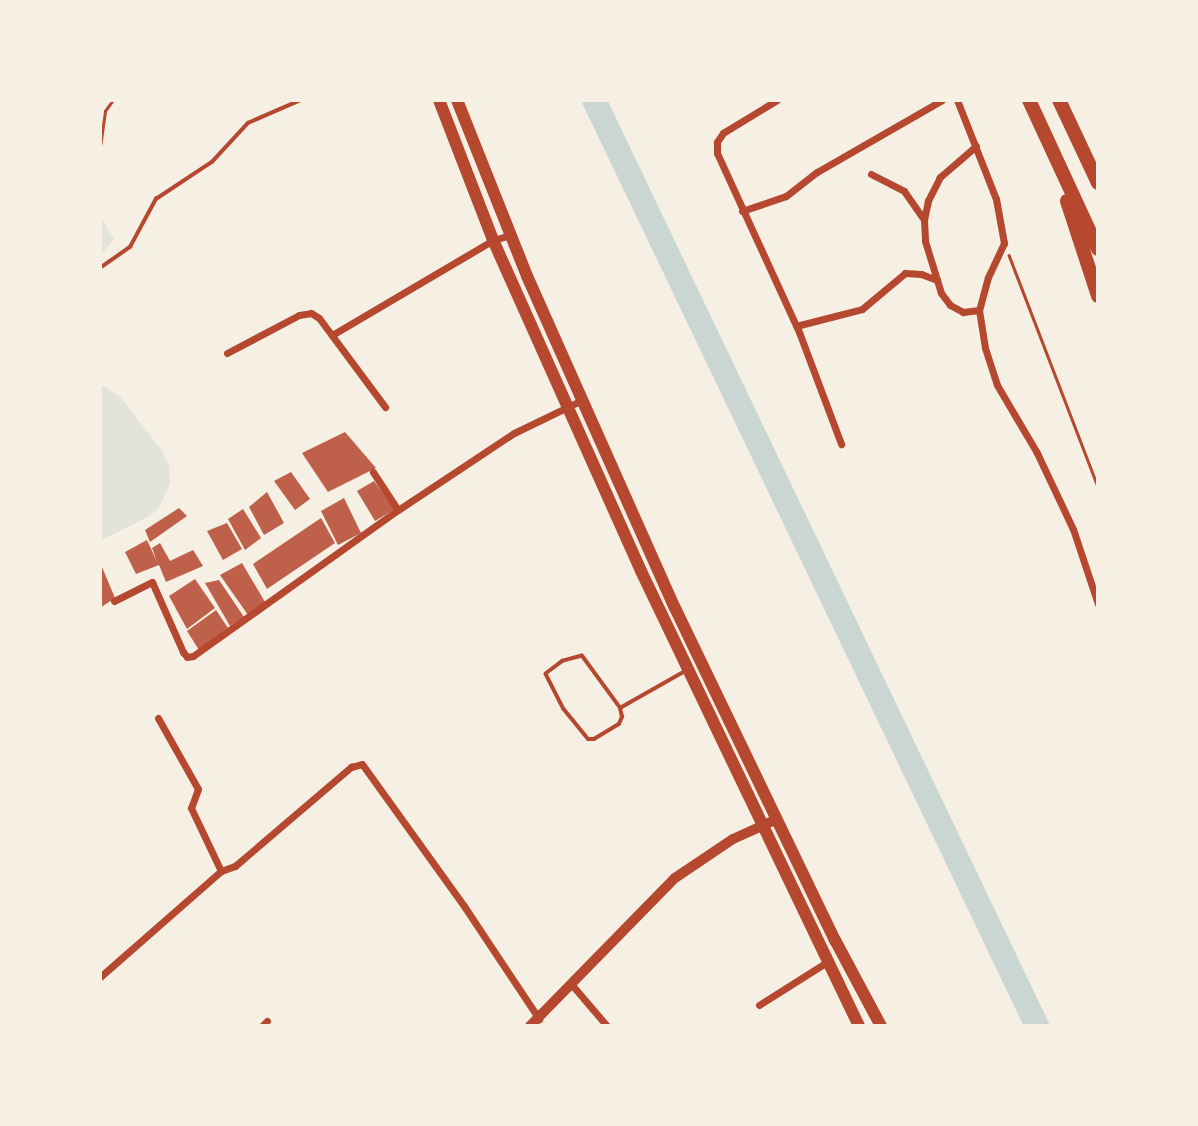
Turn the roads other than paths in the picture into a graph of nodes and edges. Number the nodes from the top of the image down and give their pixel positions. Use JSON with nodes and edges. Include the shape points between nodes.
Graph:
{"nodes":[{"id":1,"x":301,"y":100,"type":"edge"},
{"id":2,"x":439,"y":100,"type":"edge"},
{"id":3,"x":457,"y":100,"type":"edge"},
{"id":4,"x":777,"y":100,"type":"edge"},
{"id":5,"x":942,"y":100,"type":"edge"},
{"id":6,"x":957,"y":100,"type":"edge"},
{"id":7,"x":1029,"y":100,"type":"edge"},
{"id":8,"x":1059,"y":100,"type":"edge"},
{"id":9,"x":1048,"y":142,"type":"junction"},
{"id":10,"x":976,"y":146,"type":"junction"},
{"id":11,"x":1087,"y":159,"type":"junction"},
{"id":12,"x":871,"y":174,"type":"dead end"},
{"id":13,"x":1098,"y":176,"type":"edge"},
{"id":14,"x":1098,"y":183,"type":"edge"},
{"id":15,"x":742,"y":211,"type":"junction"},
{"id":16,"x":923,"y":220,"type":"junction"},
{"id":17,"x":511,"y":235,"type":"junction"},
{"id":18,"x":493,"y":240,"type":"junction"},
{"id":19,"x":1098,"y":248,"type":"edge"},
{"id":20,"x":100,"y":268,"type":"edge"},
{"id":21,"x":937,"y":280,"type":"junction"},
{"id":22,"x":1098,"y":296,"type":"edge"},
{"id":23,"x":979,"y":310,"type":"junction"},
{"id":24,"x":796,"y":326,"type":"junction"},
{"id":25,"x":332,"y":335,"type":"junction"},
{"id":26,"x":227,"y":354,"type":"dead end"},
{"id":27,"x":582,"y":400,"type":"junction"},
{"id":28,"x":386,"y":407,"type":"dead end"},
{"id":29,"x":567,"y":407,"type":"junction"},
{"id":30,"x":841,"y":444,"type":"dead end"},
{"id":31,"x":373,"y":472,"type":"dead end"},
{"id":32,"x":398,"y":510,"type":"junction"},
{"id":33,"x":114,"y":601,"type":"dead end"},
{"id":34,"x":1098,"y":604,"type":"edge"},
{"id":35,"x":702,"y":663,"type":"junction"},
{"id":36,"x":688,"y":670,"type":"junction"},
{"id":37,"x":620,"y":708,"type":"junction"},
{"id":38,"x":158,"y":718,"type":"dead end"},
{"id":39,"x":777,"y":819,"type":"junction"},
{"id":40,"x":762,"y":826,"type":"junction"},
{"id":41,"x":221,"y":871,"type":"junction"},
{"id":42,"x":827,"y":962,"type":"junction"},
{"id":43,"x":100,"y":977,"type":"edge"},
{"id":44,"x":572,"y":985,"type":"junction"},
{"id":45,"x":759,"y":1005,"type":"dead end"},
{"id":46,"x":539,"y":1019,"type":"junction"},
{"id":47,"x":530,"y":1026,"type":"edge"},
{"id":48,"x":607,"y":1026,"type":"edge"},
{"id":49,"x":859,"y":1026,"type":"edge"},
{"id":50,"x":881,"y":1026,"type":"edge"}],
"edges":[{"from":1,"to":20,"type":"lane","via":[[248,123],[212,162],[156,200],[130,247]]},
{"from":2,"to":18,"type":"main road"},
{"from":3,"to":17,"type":"main road"},
{"from":4,"to":15,"type":"street","via":[[717,142]]},
{"from":5,"to":15,"type":"street","via":[[817,172],[786,196]]},
{"from":6,"to":10,"type":"street"},
{"from":7,"to":9,"type":"highway"},
{"from":8,"to":11,"type":"highway"},
{"from":9,"to":19,"type":"highway"},
{"from":9,"to":22,"type":"highway"},
{"from":10,"to":16,"type":"street","via":[[940,177]]},
{"from":10,"to":23,"type":"street","via":[[996,200],[1004,243]]},
{"from":11,"to":13,"type":"highway"},
{"from":11,"to":14,"type":"highway"},
{"from":12,"to":16,"type":"street","via":[[904,191]]},
{"from":15,"to":24,"type":"street"},
{"from":16,"to":21,"type":"street"},
{"from":17,"to":18,"type":"street"},
{"from":17,"to":27,"type":"main road"},
{"from":18,"to":25,"type":"street"},
{"from":18,"to":29,"type":"main road"},
{"from":21,"to":23,"type":"street","via":[[950,305],[963,312]]},
{"from":21,"to":24,"type":"street","via":[[905,273],[862,309]]},
{"from":23,"to":34,"type":"street","via":[[997,385],[1068,518]]},
{"from":24,"to":30,"type":"street"},
{"from":25,"to":26,"type":"street","via":[[319,318],[305,313]]},
{"from":25,"to":28,"type":"street"},
{"from":27,"to":29,"type":"street"},
{"from":27,"to":35,"type":"main road"},
{"from":29,"to":32,"type":"street","via":[[514,433]]},
{"from":29,"to":36,"type":"main road"},
{"from":31,"to":32,"type":"street"},
{"from":32,"to":33,"type":"street","via":[[193,656],[183,652],[152,582]]},
{"from":35,"to":36,"type":"lane"},
{"from":35,"to":39,"type":"main road"},
{"from":36,"to":37,"type":"lane"},
{"from":36,"to":40,"type":"main road"},
{"from":37,"to":37,"type":"lane","via":[[619,724],[588,739],[545,674],[563,661],[582,656]]},
{"from":38,"to":41,"type":"street","via":[[198,789],[191,808]]},
{"from":39,"to":40,"type":"street"},
{"from":39,"to":50,"type":"main road"},
{"from":40,"to":42,"type":"main road"},
{"from":40,"to":44,"type":"street","via":[[733,839],[675,878]]},
{"from":41,"to":43,"type":"street"},
{"from":41,"to":46,"type":"street","via":[[236,866],[351,767],[362,764]]},
{"from":42,"to":45,"type":"street"},
{"from":42,"to":49,"type":"main road"},
{"from":44,"to":46,"type":"street"},
{"from":44,"to":48,"type":"street"},
{"from":46,"to":47,"type":"street"}]}
